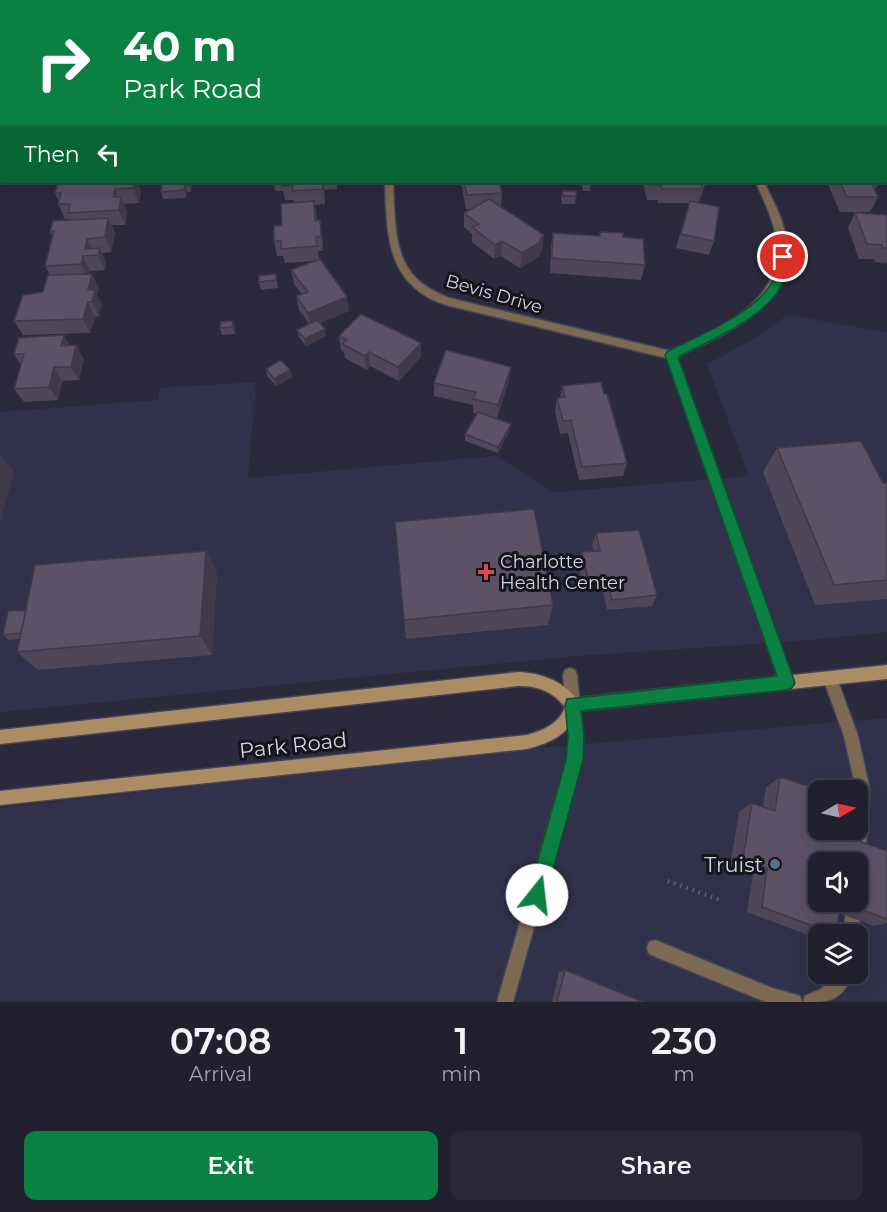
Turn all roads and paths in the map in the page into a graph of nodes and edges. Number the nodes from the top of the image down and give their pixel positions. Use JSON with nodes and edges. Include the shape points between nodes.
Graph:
{"nodes":[{"id":1,"x":389,"y":183,"type":"edge"},
{"id":2,"x":760,"y":183,"type":"edge"},
{"id":3,"x":671,"y":355,"type":"junction"},
{"id":4,"x":887,"y":672,"type":"edge"},
{"id":5,"x":570,"y":675,"type":"dead end"},
{"id":6,"x":830,"y":678,"type":"junction"},
{"id":7,"x":787,"y":683,"type":"junction"},
{"id":8,"x":573,"y":705,"type":"junction"},
{"id":9,"x":0,"y":737,"type":"edge"},
{"id":10,"x":0,"y":798,"type":"edge"},
{"id":11,"x":857,"y":852,"type":"edge"},
{"id":12,"x":668,"y":881,"type":"dead end"},
{"id":13,"x":723,"y":900,"type":"dead end"},
{"id":14,"x":655,"y":948,"type":"dead end"},
{"id":15,"x":837,"y":984,"type":"edge"},
{"id":16,"x":505,"y":1002,"type":"edge"},
{"id":17,"x":794,"y":1002,"type":"edge"},
{"id":18,"x":811,"y":1002,"type":"edge"}],
"edges":[{"from":1,"to":3,"type":"street","name":"Bevis Drive","via":[[394,249],[410,278],[428,292],[446,301]]},
{"from":2,"to":3,"type":"street","via":[[781,236],[783,257],[778,281],[765,299],[741,318]]},
{"from":3,"to":7,"type":"street"},
{"from":4,"to":6,"type":"main road"},
{"from":5,"to":8,"type":"street"},
{"from":6,"to":7,"type":"main road"},
{"from":6,"to":11,"type":"street","via":[[852,735],[863,790]]},
{"from":7,"to":8,"type":"main road"},
{"from":8,"to":9,"type":"main road","name":"Park Road","via":[[555,687],[542,681],[518,679]]},
{"from":8,"to":10,"type":"main road","name":"Park Road","via":[[563,726],[527,742]]},
{"from":8,"to":16,"type":"street","via":[[576,749],[570,783]]},
{"from":12,"to":13,"type":"path"},
{"from":14,"to":17,"type":"street"},
{"from":15,"to":18,"type":"street"}]}
